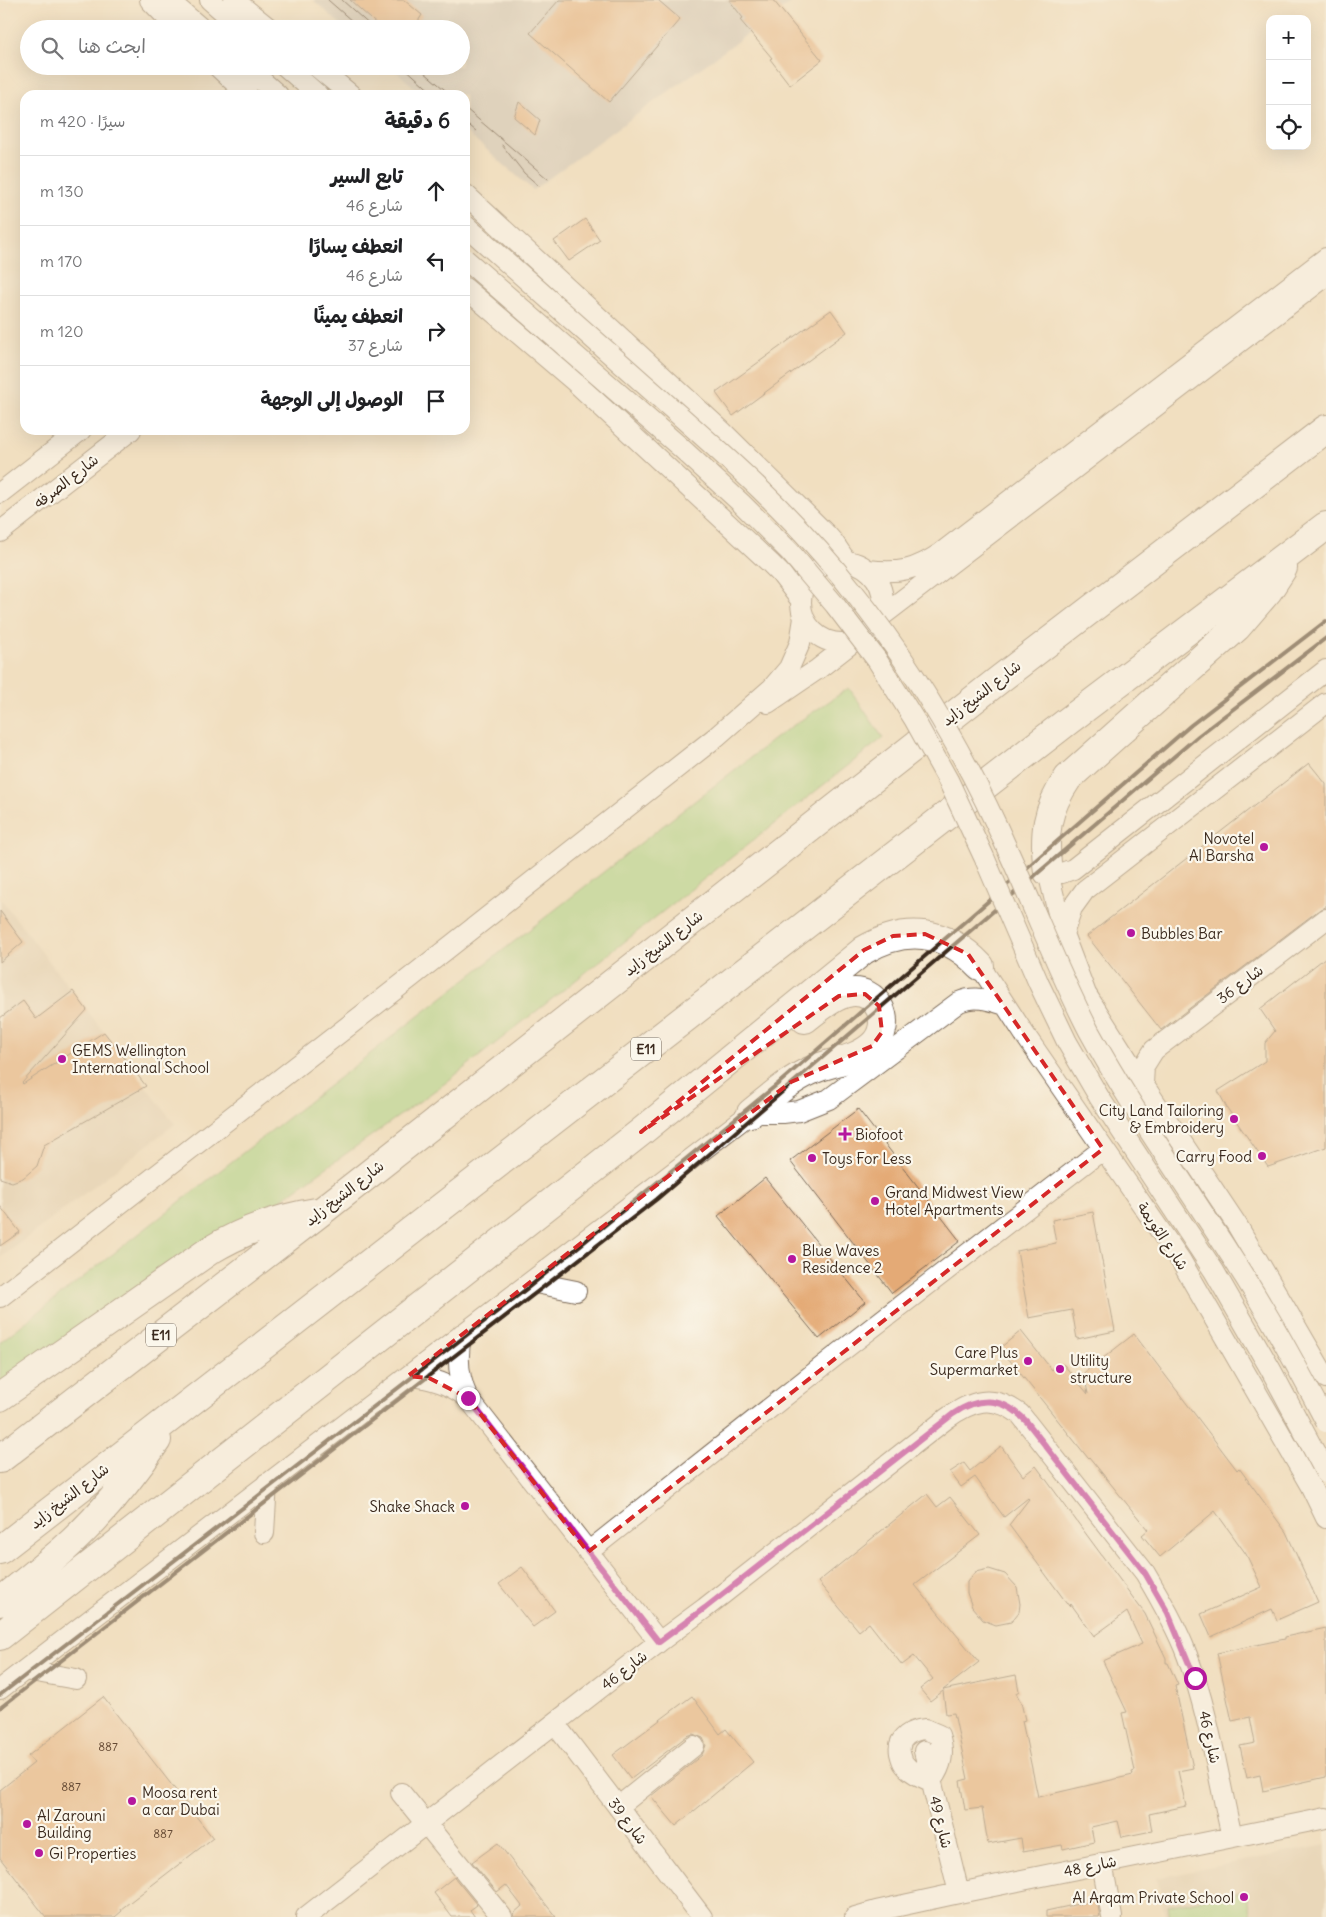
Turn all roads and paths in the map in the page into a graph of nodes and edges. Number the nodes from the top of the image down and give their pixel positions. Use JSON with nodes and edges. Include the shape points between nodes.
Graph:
{"nodes":[{"id":1,"x":150,"y":0,"type":"edge"},
{"id":2,"x":168,"y":0,"type":"edge"},
{"id":3,"x":210,"y":0,"type":"edge"},
{"id":4,"x":230,"y":7,"type":"edge"},
{"id":5,"x":169,"y":20,"type":"edge"},
{"id":6,"x":191,"y":20,"type":"edge"},
{"id":7,"x":238,"y":20,"type":"edge"},
{"id":8,"x":254,"y":20,"type":"edge"},
{"id":9,"x":227,"y":75,"type":"edge"},
{"id":10,"x":255,"y":75,"type":"edge"},
{"id":11,"x":296,"y":75,"type":"edge"},
{"id":12,"x":327,"y":75,"type":"edge"},
{"id":13,"x":243,"y":90,"type":"edge"},
{"id":14,"x":272,"y":90,"type":"edge"},
{"id":15,"x":312,"y":90,"type":"edge"},
{"id":16,"x":345,"y":90,"type":"edge"},
{"id":17,"x":470,"y":199,"type":"edge"},
{"id":18,"x":470,"y":229,"type":"edge"},
{"id":19,"x":1326,"y":258,"type":"edge"},
{"id":20,"x":470,"y":263,"type":"edge"},
{"id":21,"x":1326,"y":276,"type":"edge"},
{"id":22,"x":470,"y":292,"type":"edge"},
{"id":23,"x":1326,"y":428,"type":"edge"},
{"id":24,"x":75,"y":435,"type":"edge"},
{"id":25,"x":125,"y":435,"type":"edge"},
{"id":26,"x":0,"y":473,"type":"edge"},
{"id":27,"x":23,"y":475,"type":"junction"},
{"id":28,"x":0,"y":493,"type":"edge"},
{"id":29,"x":1326,"y":526,"type":"edge"},
{"id":30,"x":0,"y":532,"type":"edge"},
{"id":31,"x":1294,"y":550,"type":"junction"},
{"id":32,"x":846,"y":561,"type":"junction"},
{"id":33,"x":868,"y":570,"type":"junction"},
{"id":34,"x":802,"y":609,"type":"junction"},
{"id":35,"x":880,"y":618,"type":"junction"},
{"id":36,"x":854,"y":641,"type":"junction"},
{"id":37,"x":1326,"y":670,"type":"edge"},
{"id":38,"x":1326,"y":703,"type":"edge"},
{"id":39,"x":716,"y":737,"type":"junction"},
{"id":40,"x":1048,"y":872,"type":"junction"},
{"id":41,"x":1326,"y":919,"type":"edge"},
{"id":42,"x":1063,"y":934,"type":"junction"},
{"id":43,"x":980,"y":966,"type":"joint"},
{"id":44,"x":1005,"y":1005,"type":"junction"},
{"id":45,"x":1121,"y":1049,"type":"junction"},
{"id":46,"x":1154,"y":1050,"type":"junction"},
{"id":47,"x":1143,"y":1084,"type":"junction"},
{"id":48,"x":751,"y":1113,"type":"junction"},
{"id":49,"x":641,"y":1132,"type":"junction"},
{"id":50,"x":1103,"y":1149,"type":"junction"},
{"id":51,"x":1220,"y":1200,"type":"junction"},
{"id":52,"x":322,"y":1211,"type":"junction"},
{"id":53,"x":1167,"y":1239,"type":"junction"},
{"id":54,"x":1253,"y":1252,"type":"junction"},
{"id":55,"x":531,"y":1282,"type":"junction"},
{"id":56,"x":1197,"y":1288,"type":"junction"},
{"id":57,"x":576,"y":1291,"type":"dead end"},
{"id":58,"x":0,"y":1297,"type":"edge"},
{"id":59,"x":462,"y":1334,"type":"junction"},
{"id":60,"x":408,"y":1376,"type":"junction"},
{"id":61,"x":1326,"y":1378,"type":"edge"},
{"id":62,"x":0,"y":1397,"type":"edge"},
{"id":63,"x":468,"y":1398,"type":"junction"},
{"id":64,"x":172,"y":1417,"type":"junction"},
{"id":65,"x":1326,"y":1422,"type":"edge"},
{"id":66,"x":0,"y":1459,"type":"edge"},
{"id":67,"x":1326,"y":1473,"type":"edge"},
{"id":68,"x":267,"y":1483,"type":"junction"},
{"id":69,"x":1326,"y":1518,"type":"edge"},
{"id":70,"x":264,"y":1533,"type":"dead end"},
{"id":71,"x":0,"y":1550,"type":"edge"},
{"id":72,"x":588,"y":1552,"type":"junction"},
{"id":73,"x":0,"y":1602,"type":"edge"},
{"id":74,"x":0,"y":1636,"type":"edge"},
{"id":75,"x":659,"y":1642,"type":"junction"},
{"id":76,"x":25,"y":1670,"type":"junction"},
{"id":77,"x":76,"y":1679,"type":"dead end"},
{"id":78,"x":0,"y":1689,"type":"edge"},
{"id":79,"x":555,"y":1724,"type":"junction"},
{"id":80,"x":694,"y":1746,"type":"dead end"},
{"id":81,"x":924,"y":1752,"type":"dead end"},
{"id":82,"x":401,"y":1793,"type":"dead end"},
{"id":83,"x":618,"y":1807,"type":"junction"},
{"id":84,"x":1326,"y":1818,"type":"edge"},
{"id":85,"x":426,"y":1824,"type":"junction"},
{"id":86,"x":1232,"y":1837,"type":"junction"},
{"id":87,"x":1102,"y":1863,"type":"junction"},
{"id":88,"x":959,"y":1893,"type":"junction"},
{"id":89,"x":306,"y":1917,"type":"edge"},
{"id":90,"x":502,"y":1917,"type":"edge"},
{"id":91,"x":702,"y":1917,"type":"edge"},
{"id":92,"x":855,"y":1917,"type":"edge"},
{"id":93,"x":1112,"y":1917,"type":"edge"}],
"edges":[{"from":1,"to":5,"type":"street"},
{"from":2,"to":6,"type":"street"},
{"from":3,"to":4,"type":"street"},
{"from":4,"to":7,"type":"street"},
{"from":4,"to":8,"type":"street"},
{"from":9,"to":13,"type":"street"},
{"from":10,"to":14,"type":"street"},
{"from":11,"to":15,"type":"street"},
{"from":12,"to":16,"type":"street"},
{"from":17,"to":32,"type":"street","via":[[722,431],[826,534]]},
{"from":18,"to":65,"type":"street","bridge":true,"via":[[749,477],[852,588],[896,649],[969,769],[1009,851],[1060,973],[1097,1045],[1236,1263]]},
{"from":19,"to":33,"type":"street","via":[[942,553],[907,571]]},
{"from":20,"to":67,"type":"street","bridge":true,"via":[[741,503],[835,604],[877,660],[948,780],[1067,1042],[1104,1105],[1214,1271]]},
{"from":21,"to":35,"type":"street"},
{"from":22,"to":34,"type":"street","via":[[574,381],[770,563],[781,574]]},
{"from":23,"to":52,"type":"highway","name":"شارع الشيخ زايد","number":"E11","via":[[992,685]]},
{"from":24,"to":27,"type":"street","name":"شارع الصرفه"},
{"from":25,"to":30,"type":"street","name":"شارع الصرفه"},
{"from":26,"to":27,"type":"street"},
{"from":27,"to":28,"type":"street","name":"شارع الصرفه"},
{"from":29,"to":31,"type":"highway","name":"شارع الشيخ زايد","number":"E11"},
{"from":31,"to":40,"type":"highway","via":[[1268,591],[1237,627],[1068,778],[1057,794],[1047,821],[1045,851]]},
{"from":31,"to":64,"type":"highway","name":"شارع الشيخ زايد","number":"E11"},
{"from":32,"to":33,"type":"street"},
{"from":32,"to":34,"type":"street","via":[[830,563],[808,578]]},
{"from":33,"to":35,"type":"street","via":[[883,598]]},
{"from":34,"to":36,"type":"street","via":[[810,628],[819,636],[842,643]]},
{"from":34,"to":39,"type":"street","via":[[800,643],[789,668],[772,688]]},
{"from":35,"to":36,"type":"street","via":[[869,632]]},
{"from":36,"to":39,"type":"street","via":[[812,674]]},
{"from":37,"to":40,"type":"street","via":[[1073,869]]},
{"from":38,"to":42,"type":"street","via":[[1085,890],[1072,908]]},
{"from":39,"to":58,"type":"street"},
{"from":40,"to":42,"type":"street"},
{"from":41,"to":46,"type":"street","name":"شارع 36"},
{"from":42,"to":45,"type":"street","via":[[1086,994]]},
{"from":43,"to":44,"type":"street","name":"شارع الثويمة"},
{"from":43,"to":49,"type":"highway","via":[[955,945],[925,934],[893,936],[877,942]]},
{"from":44,"to":48,"type":"street","via":[[979,998],[959,1002],[829,1099],[783,1114]]},
{"from":44,"to":50,"type":"street","name":"شارع الثويمة"},
{"from":45,"to":46,"type":"street","via":[[1136,1053]]},
{"from":45,"to":47,"type":"street"},
{"from":46,"to":47,"type":"street","name":"شارع 36","via":[[1144,1066]]},
{"from":47,"to":51,"type":"street"},
{"from":48,"to":49,"type":"highway","via":[[801,1075],[849,1059],[872,1046],[884,1023],[879,1006],[865,994],[856,992],[839,996]]},
{"from":48,"to":55,"type":"street"},
{"from":49,"to":74,"type":"highway"},
{"from":50,"to":53,"type":"street","name":"شارع الثويمة"},
{"from":50,"to":72,"type":"street"},
{"from":51,"to":53,"type":"street","via":[[1216,1223],[1205,1238],[1197,1242]]},
{"from":51,"to":54,"type":"street"},
{"from":52,"to":62,"type":"highway","via":[[282,1218],[226,1240]]},
{"from":52,"to":66,"type":"highway","name":"شارع الشيخ زايد","number":"E11"},
{"from":53,"to":56,"type":"street","name":"شارع الثويمة"},
{"from":54,"to":56,"type":"street","via":[[1231,1247],[1214,1251],[1202,1262]]},
{"from":54,"to":61,"type":"street"},
{"from":55,"to":57,"type":"street"},
{"from":55,"to":59,"type":"street"},
{"from":56,"to":69,"type":"street","name":"شارع الثويمة"},
{"from":59,"to":60,"type":"street"},
{"from":59,"to":63,"type":"street","via":[[458,1367]]},
{"from":60,"to":63,"type":"street","via":[[440,1381]]},
{"from":60,"to":68,"type":"street"},
{"from":63,"to":72,"type":"street"},
{"from":64,"to":71,"type":"highway","name":"شارع الشيخ زايد","number":"E11"},
{"from":64,"to":73,"type":"highway","via":[[132,1473],[87,1526]]},
{"from":68,"to":70,"type":"street"},
{"from":68,"to":76,"type":"street"},
{"from":72,"to":75,"type":"street"},
{"from":75,"to":79,"type":"street","name":"شارع 46"},
{"from":75,"to":86,"type":"street","name":"شارع 46","via":[[953,1414],[971,1404],[1002,1404],[1012,1408],[1027,1422],[1145,1573],[1168,1613],[1187,1655],[1201,1700]]},
{"from":76,"to":77,"type":"street"},
{"from":76,"to":78,"type":"street"},
{"from":79,"to":83,"type":"street","name":"شارع 39"},
{"from":79,"to":85,"type":"street","name":"شارع 46"},
{"from":80,"to":83,"type":"street"},
{"from":81,"to":88,"type":"street","name":"شارع 49"},
{"from":82,"to":85,"type":"street"},
{"from":83,"to":91,"type":"street","name":"شارع 39"},
{"from":84,"to":86,"type":"street","name":"شارع 48"},
{"from":85,"to":89,"type":"street","name":"شارع 46"},
{"from":85,"to":90,"type":"street"},
{"from":86,"to":87,"type":"street","name":"شارع 48"},
{"from":87,"to":88,"type":"street","name":"شارع 48"},
{"from":87,"to":93,"type":"street"},
{"from":88,"to":92,"type":"street","name":"شارع 48"}]}
